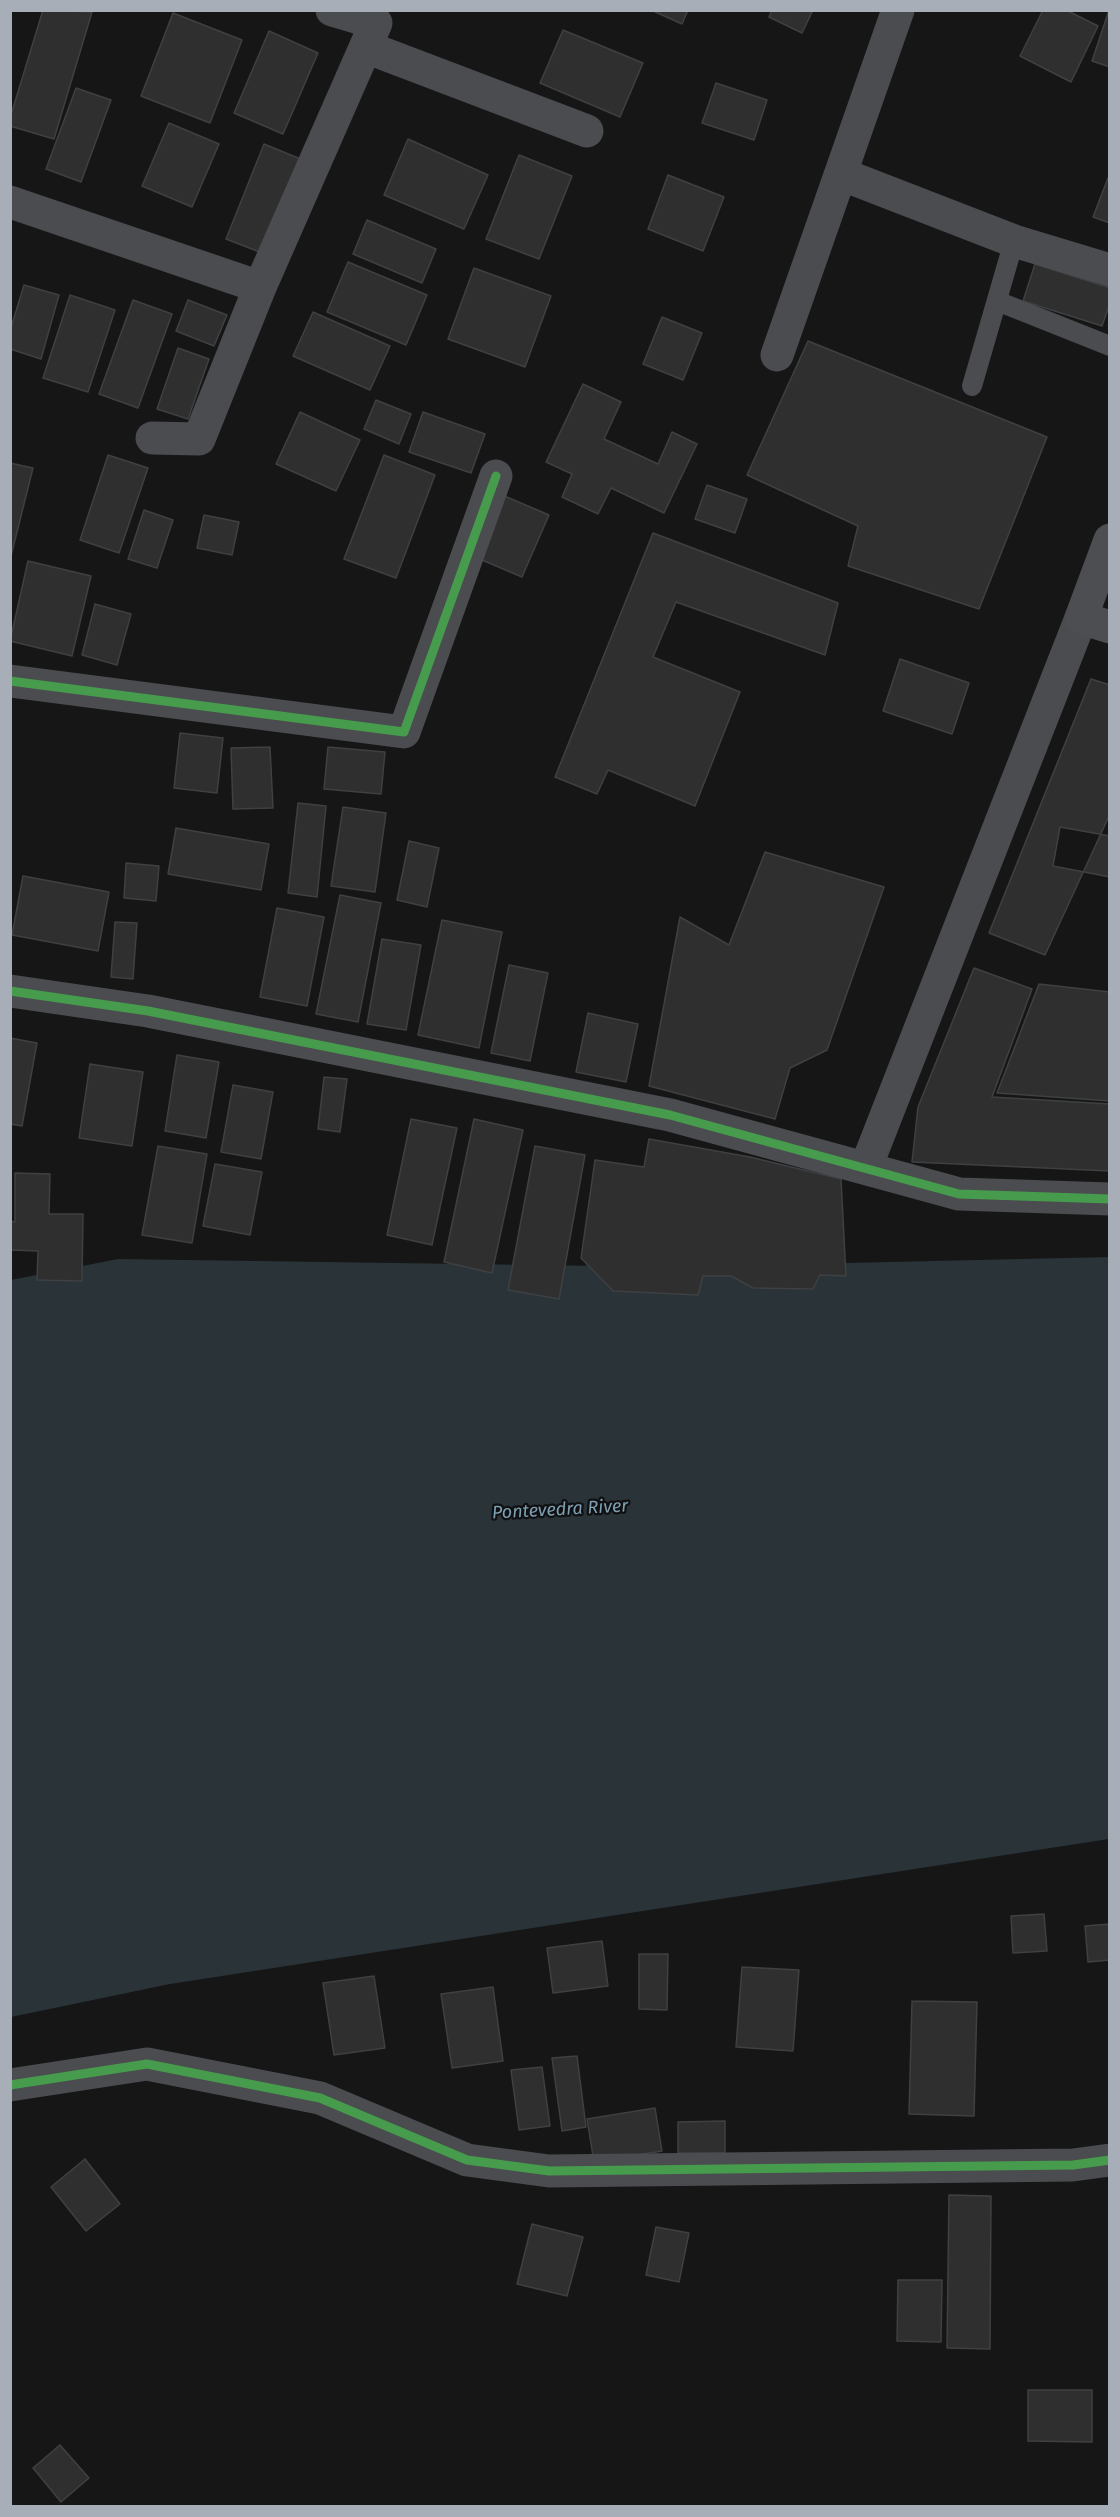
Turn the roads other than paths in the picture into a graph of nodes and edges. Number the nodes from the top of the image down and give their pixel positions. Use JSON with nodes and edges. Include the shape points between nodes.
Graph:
{"nodes":[{"id":1,"x":332,"y":10,"type":"edge"},
{"id":2,"x":898,"y":10,"type":"edge"},
{"id":3,"x":366,"y":47,"type":"junction"},
{"id":4,"x":587,"y":131,"type":"dead end"},
{"id":5,"x":841,"y":174,"type":"junction"},
{"id":6,"x":10,"y":202,"type":"edge"},
{"id":7,"x":1014,"y":241,"type":"junction"},
{"id":8,"x":1110,"y":270,"type":"edge"},
{"id":9,"x":260,"y":287,"type":"junction"},
{"id":10,"x":997,"y":301,"type":"junction"},
{"id":11,"x":1110,"y":346,"type":"edge"},
{"id":12,"x":777,"y":355,"type":"dead end"},
{"id":13,"x":972,"y":386,"type":"dead end"},
{"id":14,"x":152,"y":438,"type":"dead end"},
{"id":15,"x":496,"y":476,"type":"dead end"},
{"id":16,"x":1110,"y":540,"type":"edge"},
{"id":17,"x":1095,"y":623,"type":"edge"},
{"id":18,"x":10,"y":681,"type":"edge"},
{"id":19,"x":10,"y":992,"type":"edge"},
{"id":20,"x":866,"y":1167,"type":"junction"},
{"id":21,"x":1110,"y":1199,"type":"edge"},
{"id":22,"x":10,"y":2085,"type":"edge"},
{"id":23,"x":1110,"y":2160,"type":"edge"}],
"edges":[{"from":1,"to":3,"type":"street","via":[[376,23]]},
{"from":2,"to":5,"type":"street"},
{"from":3,"to":4,"type":"street"},
{"from":3,"to":9,"type":"street"},
{"from":5,"to":7,"type":"street"},
{"from":5,"to":12,"type":"street"},
{"from":6,"to":9,"type":"street"},
{"from":7,"to":8,"type":"street"},
{"from":7,"to":10,"type":"lane"},
{"from":9,"to":14,"type":"street","via":[[199,439]]},
{"from":10,"to":11,"type":"lane"},
{"from":10,"to":13,"type":"lane"},
{"from":15,"to":18,"type":"street","via":[[404,732]]},
{"from":16,"to":17,"type":"main road"},
{"from":17,"to":20,"type":"street"},
{"from":19,"to":20,"type":"street","via":[[148,1011],[670,1115]]},
{"from":20,"to":21,"type":"street","via":[[959,1194]]},
{"from":22,"to":23,"type":"street","via":[[147,2064],[320,2098],[467,2160],[549,2171],[1073,2165]]}]}
